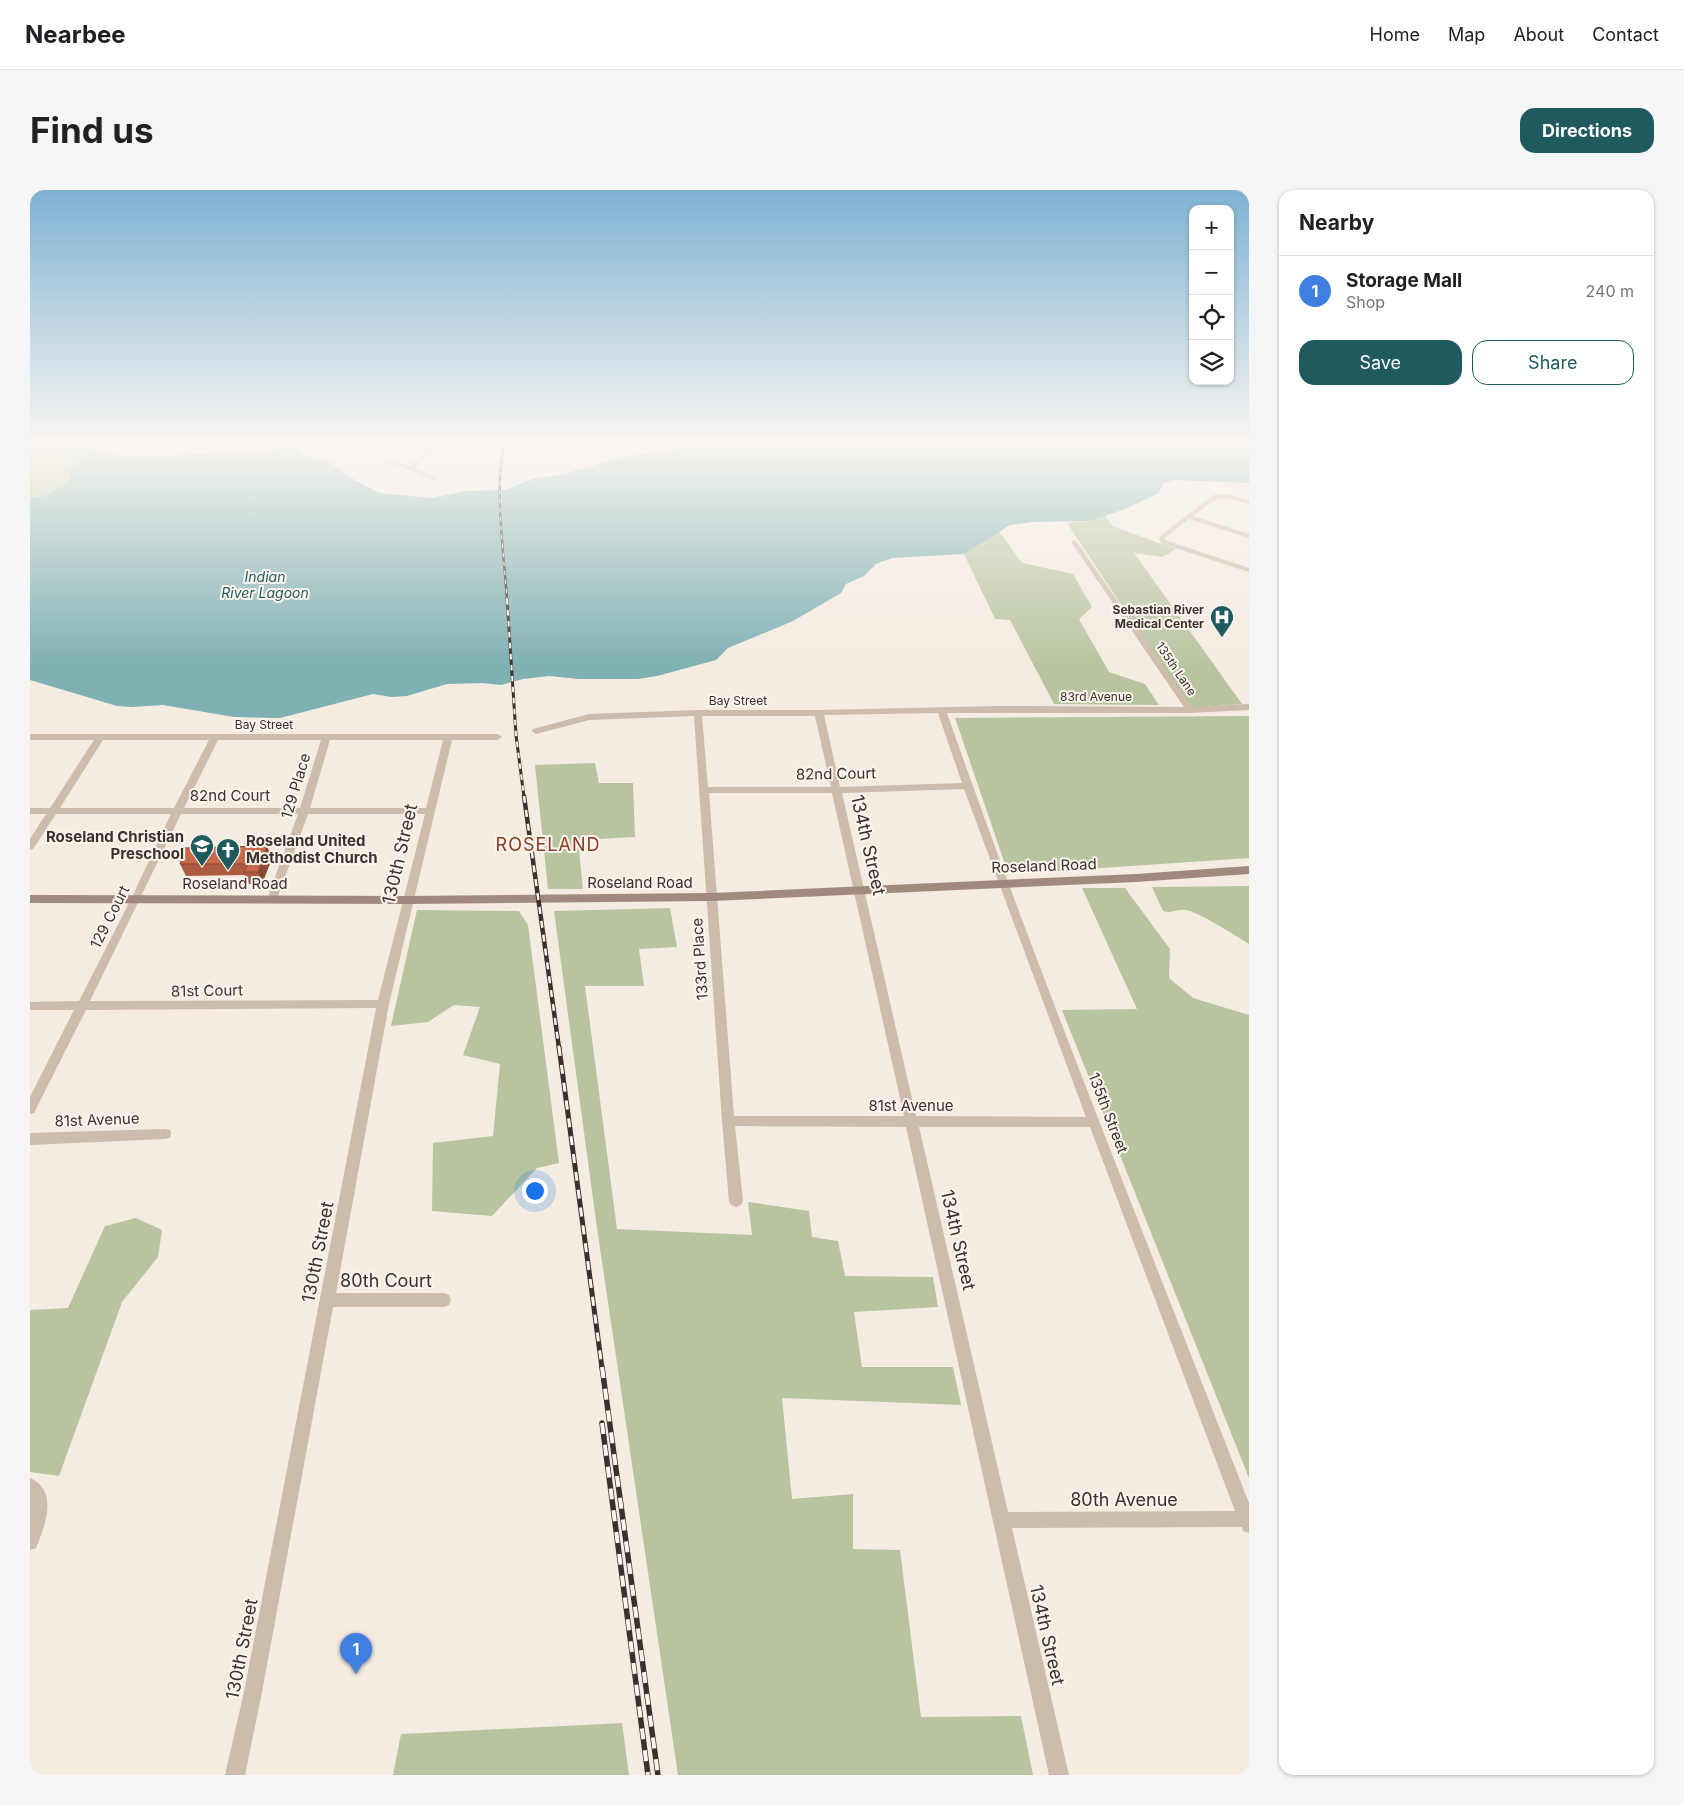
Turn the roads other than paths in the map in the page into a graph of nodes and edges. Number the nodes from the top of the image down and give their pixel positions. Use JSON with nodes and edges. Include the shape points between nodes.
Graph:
{"nodes":[{"id":1,"x":1186,"y":519,"type":"edge"},
{"id":2,"x":1195,"y":519,"type":"edge"},
{"id":3,"x":1249,"y":536,"type":"edge"},
{"id":4,"x":1074,"y":542,"type":"dead end"},
{"id":5,"x":1249,"y":570,"type":"edge"},
{"id":6,"x":1249,"y":707,"type":"edge"},
{"id":7,"x":1190,"y":710,"type":"junction"},
{"id":8,"x":942,"y":711,"type":"junction"},
{"id":9,"x":698,"y":713,"type":"junction"},
{"id":10,"x":819,"y":713,"type":"junction"},
{"id":11,"x":536,"y":731,"type":"dead end"},
{"id":12,"x":498,"y":736,"type":"dead end"},
{"id":13,"x":30,"y":737,"type":"edge"},
{"id":14,"x":100,"y":737,"type":"junction"},
{"id":15,"x":326,"y":737,"type":"junction"},
{"id":16,"x":214,"y":738,"type":"junction"},
{"id":17,"x":448,"y":738,"type":"junction"},
{"id":18,"x":968,"y":786,"type":"junction"},
{"id":19,"x":704,"y":790,"type":"junction"},
{"id":20,"x":836,"y":790,"type":"junction"},
{"id":21,"x":30,"y":811,"type":"edge"},
{"id":22,"x":53,"y":811,"type":"junction"},
{"id":23,"x":304,"y":811,"type":"junction"},
{"id":24,"x":430,"y":811,"type":"junction"},
{"id":25,"x":177,"y":812,"type":"junction"},
{"id":26,"x":30,"y":847,"type":"edge"},
{"id":27,"x":1249,"y":870,"type":"edge"},
{"id":28,"x":1004,"y":883,"type":"junction"},
{"id":29,"x":859,"y":889,"type":"junction"},
{"id":30,"x":711,"y":897,"type":"junction"},
{"id":31,"x":30,"y":899,"type":"edge"},
{"id":32,"x":136,"y":899,"type":"junction"},
{"id":33,"x":272,"y":899,"type":"junction"},
{"id":34,"x":409,"y":900,"type":"junction"},
{"id":35,"x":384,"y":1004,"type":"junction"},
{"id":36,"x":30,"y":1006,"type":"edge"},
{"id":37,"x":82,"y":1006,"type":"junction"},
{"id":38,"x":30,"y":1109,"type":"edge"},
{"id":39,"x":728,"y":1121,"type":"junction"},
{"id":40,"x":912,"y":1122,"type":"junction"},
{"id":41,"x":1094,"y":1122,"type":"junction"},
{"id":42,"x":166,"y":1134,"type":"dead end"},
{"id":43,"x":30,"y":1139,"type":"edge"},
{"id":44,"x":736,"y":1202,"type":"dead end"},
{"id":45,"x":328,"y":1300,"type":"junction"},
{"id":46,"x":444,"y":1300,"type":"dead end"},
{"id":47,"x":34,"y":1490,"type":"edge"},
{"id":48,"x":1001,"y":1520,"type":"junction"},
{"id":49,"x":1248,"y":1522,"type":"edge"},
{"id":50,"x":30,"y":1542,"type":"edge"},
{"id":51,"x":235,"y":1775,"type":"edge"},
{"id":52,"x":1059,"y":1775,"type":"edge"}],
"edges":[{"from":1,"to":5,"type":"street","via":[[1162,540]]},
{"from":2,"to":3,"type":"street"},
{"from":4,"to":7,"type":"street","name":"135th Lane"},
{"from":6,"to":7,"type":"street","name":"83rd Avenue"},
{"from":7,"to":8,"type":"street","name":"83rd Avenue"},
{"from":8,"to":10,"type":"street","name":"Bay Street"},
{"from":8,"to":18,"type":"street","name":"135th Street"},
{"from":9,"to":10,"type":"street","name":"Bay Street"},
{"from":9,"to":11,"type":"street","name":"Bay Street","via":[[589,718]]},
{"from":9,"to":19,"type":"street","name":"133rd Place"},
{"from":10,"to":20,"type":"street","name":"134th Street"},
{"from":12,"to":17,"type":"street","name":"Bay Street"},
{"from":13,"to":14,"type":"street","name":"Bay Street"},
{"from":14,"to":16,"type":"street","name":"Bay Street"},
{"from":14,"to":22,"type":"street"},
{"from":15,"to":16,"type":"street","name":"Bay Street"},
{"from":15,"to":17,"type":"street","name":"Bay Street"},
{"from":15,"to":23,"type":"street","name":"129 Place"},
{"from":16,"to":25,"type":"street","name":"129 Court"},
{"from":17,"to":24,"type":"street","name":"130th Street"},
{"from":18,"to":20,"type":"street","name":"82nd Court"},
{"from":18,"to":28,"type":"street","name":"135th Street"},
{"from":19,"to":20,"type":"street","name":"82nd Court"},
{"from":19,"to":30,"type":"street","name":"133rd Place"},
{"from":20,"to":29,"type":"street","name":"134th Street"},
{"from":21,"to":22,"type":"street","name":"82nd Court"},
{"from":22,"to":25,"type":"street","name":"82nd Court"},
{"from":22,"to":26,"type":"street"},
{"from":23,"to":24,"type":"street","name":"82nd Court"},
{"from":23,"to":25,"type":"street","name":"82nd Court"},
{"from":23,"to":33,"type":"street","name":"129 Place"},
{"from":24,"to":34,"type":"street","name":"130th Street"},
{"from":25,"to":32,"type":"street","name":"129 Court"},
{"from":27,"to":28,"type":"main road","name":"Roseland Road"},
{"from":28,"to":29,"type":"main road","name":"Roseland Road"},
{"from":28,"to":41,"type":"street","name":"135th Street"},
{"from":29,"to":30,"type":"main road","name":"Roseland Road"},
{"from":29,"to":40,"type":"street","name":"134th Street"},
{"from":30,"to":34,"type":"main road","name":"Roseland Road"},
{"from":30,"to":39,"type":"street","name":"133rd Place"},
{"from":31,"to":32,"type":"main road","name":"Roseland Road"},
{"from":32,"to":33,"type":"main road","name":"Roseland Road"},
{"from":32,"to":37,"type":"street","name":"129 Court"},
{"from":33,"to":34,"type":"main road","name":"Roseland Road"},
{"from":34,"to":35,"type":"street","name":"130th Street"},
{"from":35,"to":37,"type":"street","name":"81st Court"},
{"from":35,"to":45,"type":"street","name":"130th Street"},
{"from":36,"to":37,"type":"street","name":"81st Court"},
{"from":37,"to":38,"type":"street","name":"129 Court"},
{"from":39,"to":40,"type":"street","name":"81st Avenue"},
{"from":39,"to":44,"type":"street","name":"133rd Place"},
{"from":40,"to":41,"type":"street","name":"81st Avenue"},
{"from":40,"to":48,"type":"street","name":"134th Street"},
{"from":41,"to":49,"type":"street","name":"135th Street"},
{"from":42,"to":43,"type":"street","name":"81st Avenue"},
{"from":45,"to":46,"type":"street","name":"80th Court"},
{"from":45,"to":51,"type":"street","name":"130th Street"},
{"from":47,"to":50,"type":"street","via":[[39,1517]]},
{"from":48,"to":49,"type":"street","name":"80th Avenue"},
{"from":48,"to":52,"type":"street","name":"134th Street"}]}
